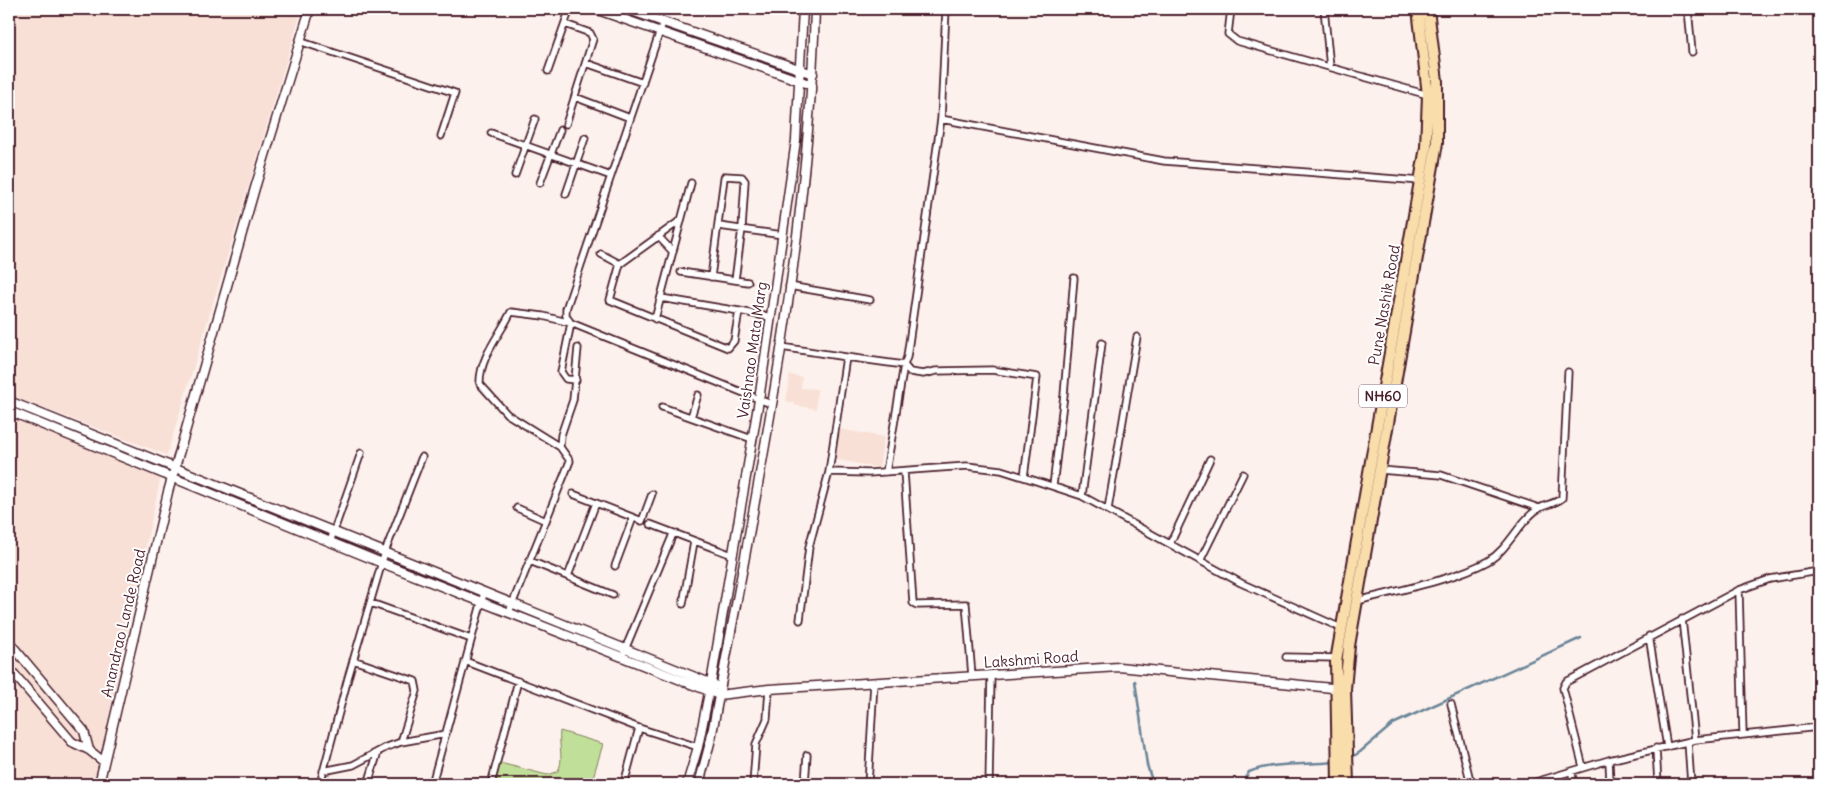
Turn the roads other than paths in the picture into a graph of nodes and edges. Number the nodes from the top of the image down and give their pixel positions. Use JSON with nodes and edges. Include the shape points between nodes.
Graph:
{"nodes":[{"id":1,"x":310,"y":9,"type":"edge"},
{"id":2,"x":595,"y":9,"type":"edge"},
{"id":3,"x":626,"y":9,"type":"edge"},
{"id":4,"x":803,"y":9,"type":"edge"},
{"id":5,"x":815,"y":9,"type":"edge"},
{"id":6,"x":946,"y":9,"type":"edge"},
{"id":7,"x":1231,"y":9,"type":"edge"},
{"id":8,"x":1324,"y":9,"type":"edge"},
{"id":9,"x":1418,"y":9,"type":"edge"},
{"id":10,"x":1428,"y":9,"type":"edge"},
{"id":11,"x":1688,"y":9,"type":"edge"},
{"id":12,"x":568,"y":14,"type":"dead end"},
{"id":13,"x":663,"y":22,"type":"junction"},
{"id":14,"x":565,"y":24,"type":"junction"},
{"id":15,"x":660,"y":32,"type":"junction"},
{"id":16,"x":299,"y":41,"type":"junction"},
{"id":17,"x":1692,"y":52,"type":"dead end"},
{"id":18,"x":586,"y":63,"type":"junction"},
{"id":19,"x":1330,"y":67,"type":"junction"},
{"id":20,"x":800,"y":70,"type":"junction"},
{"id":21,"x":548,"y":71,"type":"dead end"},
{"id":22,"x":813,"y":74,"type":"junction"},
{"id":23,"x":799,"y":80,"type":"junction"},
{"id":24,"x":643,"y":83,"type":"junction"},
{"id":25,"x":812,"y":85,"type":"junction"},
{"id":26,"x":1428,"y":95,"type":"junction"},
{"id":27,"x":575,"y":97,"type":"junction"},
{"id":28,"x":630,"y":118,"type":"junction"},
{"id":29,"x":535,"y":119,"type":"dead end"},
{"id":30,"x":941,"y":119,"type":"junction"},
{"id":31,"x":566,"y":124,"type":"dead end"},
{"id":32,"x":560,"y":130,"type":"dead end"},
{"id":33,"x":491,"y":133,"type":"dead end"},
{"id":34,"x":442,"y":136,"type":"dead end"},
{"id":35,"x":586,"y":138,"type":"dead end"},
{"id":36,"x":526,"y":146,"type":"junction"},
{"id":37,"x":550,"y":154,"type":"junction"},
{"id":38,"x":576,"y":164,"type":"junction"},
{"id":39,"x":515,"y":175,"type":"dead end"},
{"id":40,"x":611,"y":176,"type":"junction"},
{"id":41,"x":1421,"y":181,"type":"junction"},
{"id":42,"x":540,"y":183,"type":"dead end"},
{"id":43,"x":691,"y":183,"type":"dead end"},
{"id":44,"x":566,"y":194,"type":"dead end"},
{"id":45,"x":681,"y":220,"type":"junction"},
{"id":46,"x":719,"y":226,"type":"junction"},
{"id":47,"x":742,"y":229,"type":"junction"},
{"id":48,"x":783,"y":235,"type":"junction"},
{"id":49,"x":658,"y":236,"type":"junction"},
{"id":50,"x":673,"y":252,"type":"junction"},
{"id":51,"x":601,"y":254,"type":"dead end"},
{"id":52,"x":620,"y":264,"type":"junction"},
{"id":53,"x":681,"y":272,"type":"dead end"},
{"id":54,"x":711,"y":277,"type":"junction"},
{"id":55,"x":1074,"y":278,"type":"dead end"},
{"id":56,"x":734,"y":280,"type":"junction"},
{"id":57,"x":748,"y":282,"type":"dead end"},
{"id":58,"x":789,"y":286,"type":"junction"},
{"id":59,"x":661,"y":298,"type":"junction"},
{"id":60,"x":870,"y":300,"type":"dead end"},
{"id":61,"x":739,"y":311,"type":"junction"},
{"id":62,"x":770,"y":317,"type":"junction"},
{"id":63,"x":655,"y":319,"type":"junction"},
{"id":64,"x":571,"y":323,"type":"junction"},
{"id":65,"x":1137,"y":337,"type":"dead end"},
{"id":66,"x":1102,"y":343,"type":"dead end"},
{"id":67,"x":781,"y":347,"type":"junction"},
{"id":68,"x":578,"y":348,"type":"dead end"},
{"id":69,"x":846,"y":358,"type":"junction"},
{"id":70,"x":904,"y":365,"type":"junction"},
{"id":71,"x":1568,"y":372,"type":"dead end"},
{"id":72,"x":576,"y":380,"type":"junction"},
{"id":73,"x":698,"y":395,"type":"dead end"},
{"id":74,"x":759,"y":400,"type":"junction"},
{"id":75,"x":9,"y":402,"type":"edge"},
{"id":76,"x":771,"y":404,"type":"junction"},
{"id":77,"x":662,"y":407,"type":"dead end"},
{"id":78,"x":9,"y":411,"type":"edge"},
{"id":79,"x":691,"y":417,"type":"junction"},
{"id":80,"x":752,"y":440,"type":"junction"},
{"id":81,"x":560,"y":447,"type":"junction"},
{"id":82,"x":361,"y":453,"type":"dead end"},
{"id":83,"x":422,"y":457,"type":"dead end"},
{"id":84,"x":1210,"y":459,"type":"dead end"},
{"id":85,"x":175,"y":469,"type":"junction"},
{"id":86,"x":1380,"y":470,"type":"junction"},
{"id":87,"x":904,"y":471,"type":"junction"},
{"id":88,"x":829,"y":472,"type":"junction"},
{"id":89,"x":886,"y":472,"type":"junction"},
{"id":90,"x":1243,"y":474,"type":"dead end"},
{"id":91,"x":173,"y":477,"type":"junction"},
{"id":92,"x":1024,"y":477,"type":"junction"},
{"id":93,"x":1053,"y":486,"type":"junction"},
{"id":94,"x":573,"y":494,"type":"dead end"},
{"id":95,"x":652,"y":494,"type":"dead end"},
{"id":96,"x":1082,"y":496,"type":"junction"},
{"id":97,"x":596,"y":503,"type":"junction"},
{"id":98,"x":517,"y":508,"type":"dead end"},
{"id":99,"x":1539,"y":508,"type":"junction"},
{"id":100,"x":1108,"y":509,"type":"junction"},
{"id":101,"x":633,"y":518,"type":"junction"},
{"id":102,"x":546,"y":521,"type":"junction"},
{"id":103,"x":650,"y":524,"type":"dead end"},
{"id":104,"x":333,"y":531,"type":"junction"},
{"id":105,"x":672,"y":534,"type":"junction"},
{"id":106,"x":330,"y":542,"type":"junction"},
{"id":107,"x":694,"y":542,"type":"junction"},
{"id":108,"x":1170,"y":544,"type":"junction"},
{"id":109,"x":385,"y":552,"type":"junction"},
{"id":110,"x":732,"y":555,"type":"junction"},
{"id":111,"x":530,"y":561,"type":"junction"},
{"id":112,"x":1200,"y":561,"type":"junction"},
{"id":113,"x":382,"y":563,"type":"junction"},
{"id":114,"x":616,"y":566,"type":"dead end"},
{"id":115,"x":1819,"y":571,"type":"edge"},
{"id":116,"x":568,"y":576,"type":"junction"},
{"id":117,"x":1739,"y":590,"type":"junction"},
{"id":118,"x":484,"y":593,"type":"junction"},
{"id":119,"x":613,"y":595,"type":"dead end"},
{"id":120,"x":482,"y":601,"type":"junction"},
{"id":121,"x":1357,"y":601,"type":"junction"},
{"id":122,"x":371,"y":603,"type":"junction"},
{"id":123,"x":512,"y":604,"type":"junction"},
{"id":124,"x":683,"y":604,"type":"dead end"},
{"id":125,"x":509,"y":612,"type":"junction"},
{"id":126,"x":1682,"y":619,"type":"junction"},
{"id":127,"x":800,"y":620,"type":"dead end"},
{"id":128,"x":1341,"y":628,"type":"junction"},
{"id":129,"x":1649,"y":636,"type":"junction"},
{"id":130,"x":471,"y":639,"type":"junction"},
{"id":131,"x":9,"y":642,"type":"edge"},
{"id":132,"x":624,"y":654,"type":"junction"},
{"id":133,"x":1286,"y":657,"type":"dead end"},
{"id":134,"x":1337,"y":658,"type":"junction"},
{"id":135,"x":353,"y":660,"type":"junction"},
{"id":136,"x":465,"y":662,"type":"junction"},
{"id":137,"x":9,"y":668,"type":"edge"},
{"id":138,"x":991,"y":675,"type":"junction"},
{"id":139,"x":972,"y":676,"type":"junction"},
{"id":140,"x":518,"y":681,"type":"junction"},
{"id":141,"x":710,"y":683,"type":"junction"},
{"id":142,"x":874,"y":683,"type":"junction"},
{"id":143,"x":721,"y":686,"type":"junction"},
{"id":144,"x":769,"y":689,"type":"junction"},
{"id":145,"x":1340,"y":689,"type":"junction"},
{"id":146,"x":728,"y":692,"type":"junction"},
{"id":147,"x":709,"y":693,"type":"junction"},
{"id":148,"x":719,"y":695,"type":"junction"},
{"id":149,"x":1451,"y":704,"type":"dead end"},
{"id":150,"x":1819,"y":727,"type":"edge"},
{"id":151,"x":639,"y":728,"type":"junction"},
{"id":152,"x":446,"y":734,"type":"junction"},
{"id":153,"x":1743,"y":734,"type":"junction"},
{"id":154,"x":1695,"y":740,"type":"junction"},
{"id":155,"x":401,"y":742,"type":"junction"},
{"id":156,"x":1688,"y":742,"type":"junction"},
{"id":157,"x":698,"y":747,"type":"junction"},
{"id":158,"x":1667,"y":747,"type":"junction"},
{"id":159,"x":1656,"y":748,"type":"junction"},
{"id":160,"x":89,"y":750,"type":"junction"},
{"id":161,"x":378,"y":752,"type":"junction"},
{"id":162,"x":806,"y":755,"type":"dead end"},
{"id":163,"x":1609,"y":760,"type":"junction"},
{"id":164,"x":104,"y":762,"type":"junction"},
{"id":165,"x":1584,"y":767,"type":"junction"},
{"id":166,"x":323,"y":771,"type":"junction"},
{"id":167,"x":1572,"y":771,"type":"junction"},
{"id":168,"x":1550,"y":781,"type":"edge"},
{"id":169,"x":99,"y":782,"type":"edge"},
{"id":170,"x":113,"y":784,"type":"edge"},
{"id":171,"x":320,"y":784,"type":"edge"},
{"id":172,"x":368,"y":784,"type":"edge"},
{"id":173,"x":432,"y":784,"type":"edge"},
{"id":174,"x":491,"y":784,"type":"edge"},
{"id":175,"x":624,"y":784,"type":"edge"},
{"id":176,"x":687,"y":784,"type":"edge"},
{"id":177,"x":699,"y":784,"type":"edge"},
{"id":178,"x":752,"y":784,"type":"edge"},
{"id":179,"x":805,"y":784,"type":"edge"},
{"id":180,"x":868,"y":784,"type":"edge"},
{"id":181,"x":989,"y":784,"type":"edge"},
{"id":182,"x":1338,"y":784,"type":"edge"},
{"id":183,"x":1348,"y":784,"type":"edge"},
{"id":184,"x":1471,"y":784,"type":"edge"},
{"id":185,"x":1529,"y":784,"type":"edge"},
{"id":186,"x":1574,"y":784,"type":"edge"},
{"id":187,"x":1610,"y":784,"type":"edge"},
{"id":188,"x":1658,"y":784,"type":"edge"},
{"id":189,"x":1692,"y":784,"type":"edge"}],
"edges":[{"from":1,"to":16,"type":"main road","name":"Anandrao Lande Road"},
{"from":2,"to":15,"type":"main road"},
{"from":3,"to":13,"type":"main road"},
{"from":4,"to":20,"type":"main road","name":"Vaishnao Mata Marg"},
{"from":5,"to":22,"type":"main road","name":"Vaishnao Mata Marg"},
{"from":6,"to":30,"type":"street"},
{"from":7,"to":19,"type":"street","via":[[1227,29],[1231,39]]},
{"from":8,"to":19,"type":"street"},
{"from":9,"to":26,"type":"highway","name":"Pune Nashik Road","number":"NH60"},
{"from":10,"to":86,"type":"highway","name":"Pune Nashik Road","number":"NH60","via":[[1438,81],[1437,143]]},
{"from":11,"to":17,"type":"street"},
{"from":12,"to":14,"type":"street"},
{"from":13,"to":15,"type":"street"},
{"from":13,"to":20,"type":"main road"},
{"from":14,"to":18,"type":"street","via":[[593,36]]},
{"from":14,"to":21,"type":"street"},
{"from":15,"to":23,"type":"main road"},
{"from":15,"to":24,"type":"street"},
{"from":16,"to":34,"type":"street","via":[[455,93]]},
{"from":16,"to":85,"type":"main road","name":"Anandrao Lande Road"},
{"from":18,"to":24,"type":"street"},
{"from":18,"to":27,"type":"street"},
{"from":19,"to":26,"type":"street"},
{"from":20,"to":22,"type":"main road"},
{"from":20,"to":23,"type":"main road","name":"Vaishnao Mata Marg"},
{"from":22,"to":25,"type":"main road","name":"Vaishnao Mata Marg"},
{"from":23,"to":25,"type":"main road"},
{"from":23,"to":48,"type":"main road","name":"Vaishnao Mata Marg","via":[[796,140]]},
{"from":24,"to":28,"type":"street"},
{"from":25,"to":58,"type":"main road","name":"Vaishnao Mata Marg"},
{"from":26,"to":41,"type":"highway","name":"Pune Nashik Road","number":"NH60"},
{"from":27,"to":28,"type":"street"},
{"from":27,"to":31,"type":"street"},
{"from":28,"to":40,"type":"street"},
{"from":29,"to":36,"type":"street"},
{"from":30,"to":41,"type":"street","via":[[1164,161]]},
{"from":30,"to":70,"type":"street"},
{"from":32,"to":37,"type":"street"},
{"from":33,"to":36,"type":"street"},
{"from":35,"to":38,"type":"street"},
{"from":36,"to":37,"type":"street"},
{"from":36,"to":39,"type":"street"},
{"from":37,"to":38,"type":"street"},
{"from":37,"to":42,"type":"street"},
{"from":38,"to":40,"type":"street"},
{"from":38,"to":44,"type":"street"},
{"from":40,"to":64,"type":"street","via":[[566,310]]},
{"from":41,"to":128,"type":"highway","name":"Pune Nashik Road","number":"NH60"},
{"from":43,"to":45,"type":"street"},
{"from":45,"to":49,"type":"street"},
{"from":45,"to":50,"type":"street"},
{"from":46,"to":47,"type":"street"},
{"from":46,"to":47,"type":"street","via":[[725,176],[742,177],[745,181]]},
{"from":46,"to":54,"type":"street"},
{"from":47,"to":48,"type":"street"},
{"from":47,"to":56,"type":"street"},
{"from":48,"to":62,"type":"main road","name":"Vaishnao Mata Marg"},
{"from":49,"to":50,"type":"street"},
{"from":49,"to":52,"type":"street"},
{"from":50,"to":59,"type":"street"},
{"from":51,"to":52,"type":"street"},
{"from":52,"to":63,"type":"street","via":[[610,300]]},
{"from":53,"to":54,"type":"street"},
{"from":54,"to":56,"type":"street"},
{"from":55,"to":93,"type":"street"},
{"from":56,"to":57,"type":"street"},
{"from":58,"to":60,"type":"street"},
{"from":58,"to":67,"type":"main road","name":"Vaishnao Mata Marg"},
{"from":59,"to":61,"type":"street"},
{"from":59,"to":63,"type":"street"},
{"from":61,"to":62,"type":"street"},
{"from":61,"to":63,"type":"street","via":[[734,341],[728,348]]},
{"from":62,"to":74,"type":"main road","name":"Vaishnao Mata Marg"},
{"from":64,"to":72,"type":"street","via":[[561,372],[566,379]]},
{"from":64,"to":74,"type":"street"},
{"from":64,"to":81,"type":"street","via":[[511,312],[480,374],[480,384],[507,414]]},
{"from":65,"to":100,"type":"street"},
{"from":66,"to":96,"type":"street"},
{"from":67,"to":69,"type":"street"},
{"from":67,"to":76,"type":"main road","name":"Vaishnao Mata Marg"},
{"from":68,"to":72,"type":"street"},
{"from":69,"to":70,"type":"street"},
{"from":69,"to":88,"type":"street"},
{"from":70,"to":89,"type":"street"},
{"from":70,"to":92,"type":"street","via":[[910,372],[922,374],[992,370],[1037,377]]},
{"from":71,"to":99,"type":"street","via":[[1564,492],[1557,502]]},
{"from":72,"to":81,"type":"street"},
{"from":73,"to":79,"type":"street"},
{"from":74,"to":76,"type":"street"},
{"from":74,"to":80,"type":"main road","name":"Vaishnao Mata Marg"},
{"from":75,"to":85,"type":"main road"},
{"from":76,"to":143,"type":"main road","name":"Vaishnao Mata Marg"},
{"from":77,"to":79,"type":"street"},
{"from":78,"to":91,"type":"main road"},
{"from":79,"to":80,"type":"street"},
{"from":80,"to":110,"type":"main road","name":"Vaishnao Mata Marg"},
{"from":81,"to":102,"type":"street","via":[[570,461]]},
{"from":82,"to":104,"type":"street"},
{"from":83,"to":109,"type":"street"},
{"from":84,"to":108,"type":"street"},
{"from":85,"to":91,"type":"main road","name":"Anandrao Lande Road"},
{"from":85,"to":104,"type":"main road"},
{"from":86,"to":99,"type":"street","via":[[1441,475]]},
{"from":86,"to":121,"type":"highway","name":"Pune Nashik Road","number":"NH60"},
{"from":87,"to":89,"type":"street"},
{"from":87,"to":92,"type":"street","via":[[967,466]]},
{"from":87,"to":139,"type":"street","via":[[913,602],[916,605],[966,604]]},
{"from":88,"to":89,"type":"street"},
{"from":88,"to":127,"type":"street","via":[[809,547]]},
{"from":90,"to":112,"type":"street"},
{"from":91,"to":106,"type":"main road"},
{"from":91,"to":164,"type":"main road","name":"Anandrao Lande Road"},
{"from":92,"to":93,"type":"street"},
{"from":93,"to":96,"type":"street"},
{"from":94,"to":97,"type":"street"},
{"from":95,"to":101,"type":"street","via":[[642,521]]},
{"from":96,"to":100,"type":"street"},
{"from":97,"to":101,"type":"street"},
{"from":97,"to":116,"type":"street"},
{"from":98,"to":102,"type":"street"},
{"from":99,"to":121,"type":"street","via":[[1489,560],[1457,573]]},
{"from":100,"to":108,"type":"street"},
{"from":101,"to":114,"type":"street"},
{"from":102,"to":111,"type":"street"},
{"from":103,"to":105,"type":"street"},
{"from":104,"to":106,"type":"street"},
{"from":104,"to":109,"type":"main road"},
{"from":105,"to":107,"type":"street"},
{"from":105,"to":132,"type":"street"},
{"from":106,"to":113,"type":"main road"},
{"from":107,"to":110,"type":"street"},
{"from":107,"to":124,"type":"street"},
{"from":108,"to":112,"type":"street"},
{"from":109,"to":113,"type":"street"},
{"from":109,"to":118,"type":"main road"},
{"from":110,"to":141,"type":"main road","name":"Vaishnao Mata Marg"},
{"from":111,"to":116,"type":"street"},
{"from":111,"to":123,"type":"street"},
{"from":112,"to":128,"type":"street","via":[[1273,599]]},
{"from":113,"to":120,"type":"main road"},
{"from":113,"to":122,"type":"street"},
{"from":115,"to":117,"type":"street","via":[[1770,579]]},
{"from":116,"to":119,"type":"street"},
{"from":117,"to":126,"type":"street"},
{"from":117,"to":153,"type":"street"},
{"from":118,"to":120,"type":"street"},
{"from":118,"to":123,"type":"main road"},
{"from":120,"to":125,"type":"main road"},
{"from":120,"to":130,"type":"street"},
{"from":121,"to":145,"type":"highway","name":"Pune Nashik Road","number":"NH60"},
{"from":122,"to":130,"type":"street"},
{"from":122,"to":135,"type":"street"},
{"from":123,"to":125,"type":"street"},
{"from":123,"to":132,"type":"main road"},
{"from":125,"to":132,"type":"main road"},
{"from":126,"to":129,"type":"street"},
{"from":126,"to":154,"type":"street"},
{"from":128,"to":134,"type":"highway","name":"Pune Nashik Road","number":"NH60"},
{"from":129,"to":158,"type":"street"},
{"from":129,"to":165,"type":"street","via":[[1563,684]]},
{"from":130,"to":136,"type":"street"},
{"from":131,"to":160,"type":"main road","via":[[84,731]]},
{"from":132,"to":141,"type":"main road"},
{"from":132,"to":147,"type":"main road"},
{"from":133,"to":134,"type":"street"},
{"from":134,"to":145,"type":"highway","name":"Pune Nashik Road","number":"NH60"},
{"from":135,"to":155,"type":"street","via":[[415,681],[417,691]]},
{"from":135,"to":166,"type":"street"},
{"from":136,"to":140,"type":"street"},
{"from":136,"to":152,"type":"street"},
{"from":137,"to":160,"type":"main road","via":[[72,742]]},
{"from":138,"to":139,"type":"main road","name":"Lakshmi Road"},
{"from":138,"to":145,"type":"main road","name":"Lakshmi Road","via":[[1119,667]]},
{"from":138,"to":181,"type":"street"},
{"from":139,"to":142,"type":"main road","name":"Lakshmi Road"},
{"from":140,"to":151,"type":"street"},
{"from":140,"to":174,"type":"street"},
{"from":141,"to":143,"type":"main road"},
{"from":141,"to":147,"type":"main road","name":"Vaishnao Mata Marg"},
{"from":142,"to":144,"type":"main road","name":"Lakshmi Road"},
{"from":142,"to":180,"type":"street"},
{"from":143,"to":146,"type":"main road"},
{"from":143,"to":148,"type":"main road","name":"Vaishnao Mata Marg"},
{"from":144,"to":146,"type":"main road","name":"Lakshmi Road"},
{"from":144,"to":178,"type":"street","via":[[768,720],[756,744]]},
{"from":145,"to":182,"type":"highway","name":"Pune Nashik Road","number":"NH60"},
{"from":145,"to":183,"type":"highway","name":"Pune Nashik Road","number":"NH60"},
{"from":146,"to":148,"type":"main road","name":"Lakshmi Road"},
{"from":147,"to":148,"type":"main road"},
{"from":147,"to":157,"type":"main road","name":"Vaishnao Mata Marg"},
{"from":148,"to":177,"type":"main road","name":"Vaishnao Mata Marg"},
{"from":149,"to":184,"type":"street"},
{"from":150,"to":153,"type":"street"},
{"from":151,"to":157,"type":"street"},
{"from":151,"to":175,"type":"street"},
{"from":152,"to":155,"type":"street"},
{"from":152,"to":173,"type":"street"},
{"from":153,"to":154,"type":"street"},
{"from":154,"to":156,"type":"street"},
{"from":155,"to":161,"type":"street"},
{"from":156,"to":158,"type":"street"},
{"from":156,"to":189,"type":"street"},
{"from":157,"to":176,"type":"main road","name":"Vaishnao Mata Marg"},
{"from":158,"to":159,"type":"street"},
{"from":159,"to":163,"type":"street"},
{"from":159,"to":188,"type":"street"},
{"from":160,"to":164,"type":"main road"},
{"from":161,"to":166,"type":"street","via":[[353,765]]},
{"from":161,"to":172,"type":"street"},
{"from":162,"to":179,"type":"street"},
{"from":163,"to":165,"type":"street"},
{"from":163,"to":187,"type":"street"},
{"from":164,"to":169,"type":"main road","name":"Anandrao Lande Road"},
{"from":165,"to":167,"type":"street"},
{"from":166,"to":171,"type":"street"},
{"from":167,"to":168,"type":"street"},
{"from":167,"to":186,"type":"street"},
{"from":168,"to":185,"type":"street"},
{"from":169,"to":170,"type":"street"}]}
